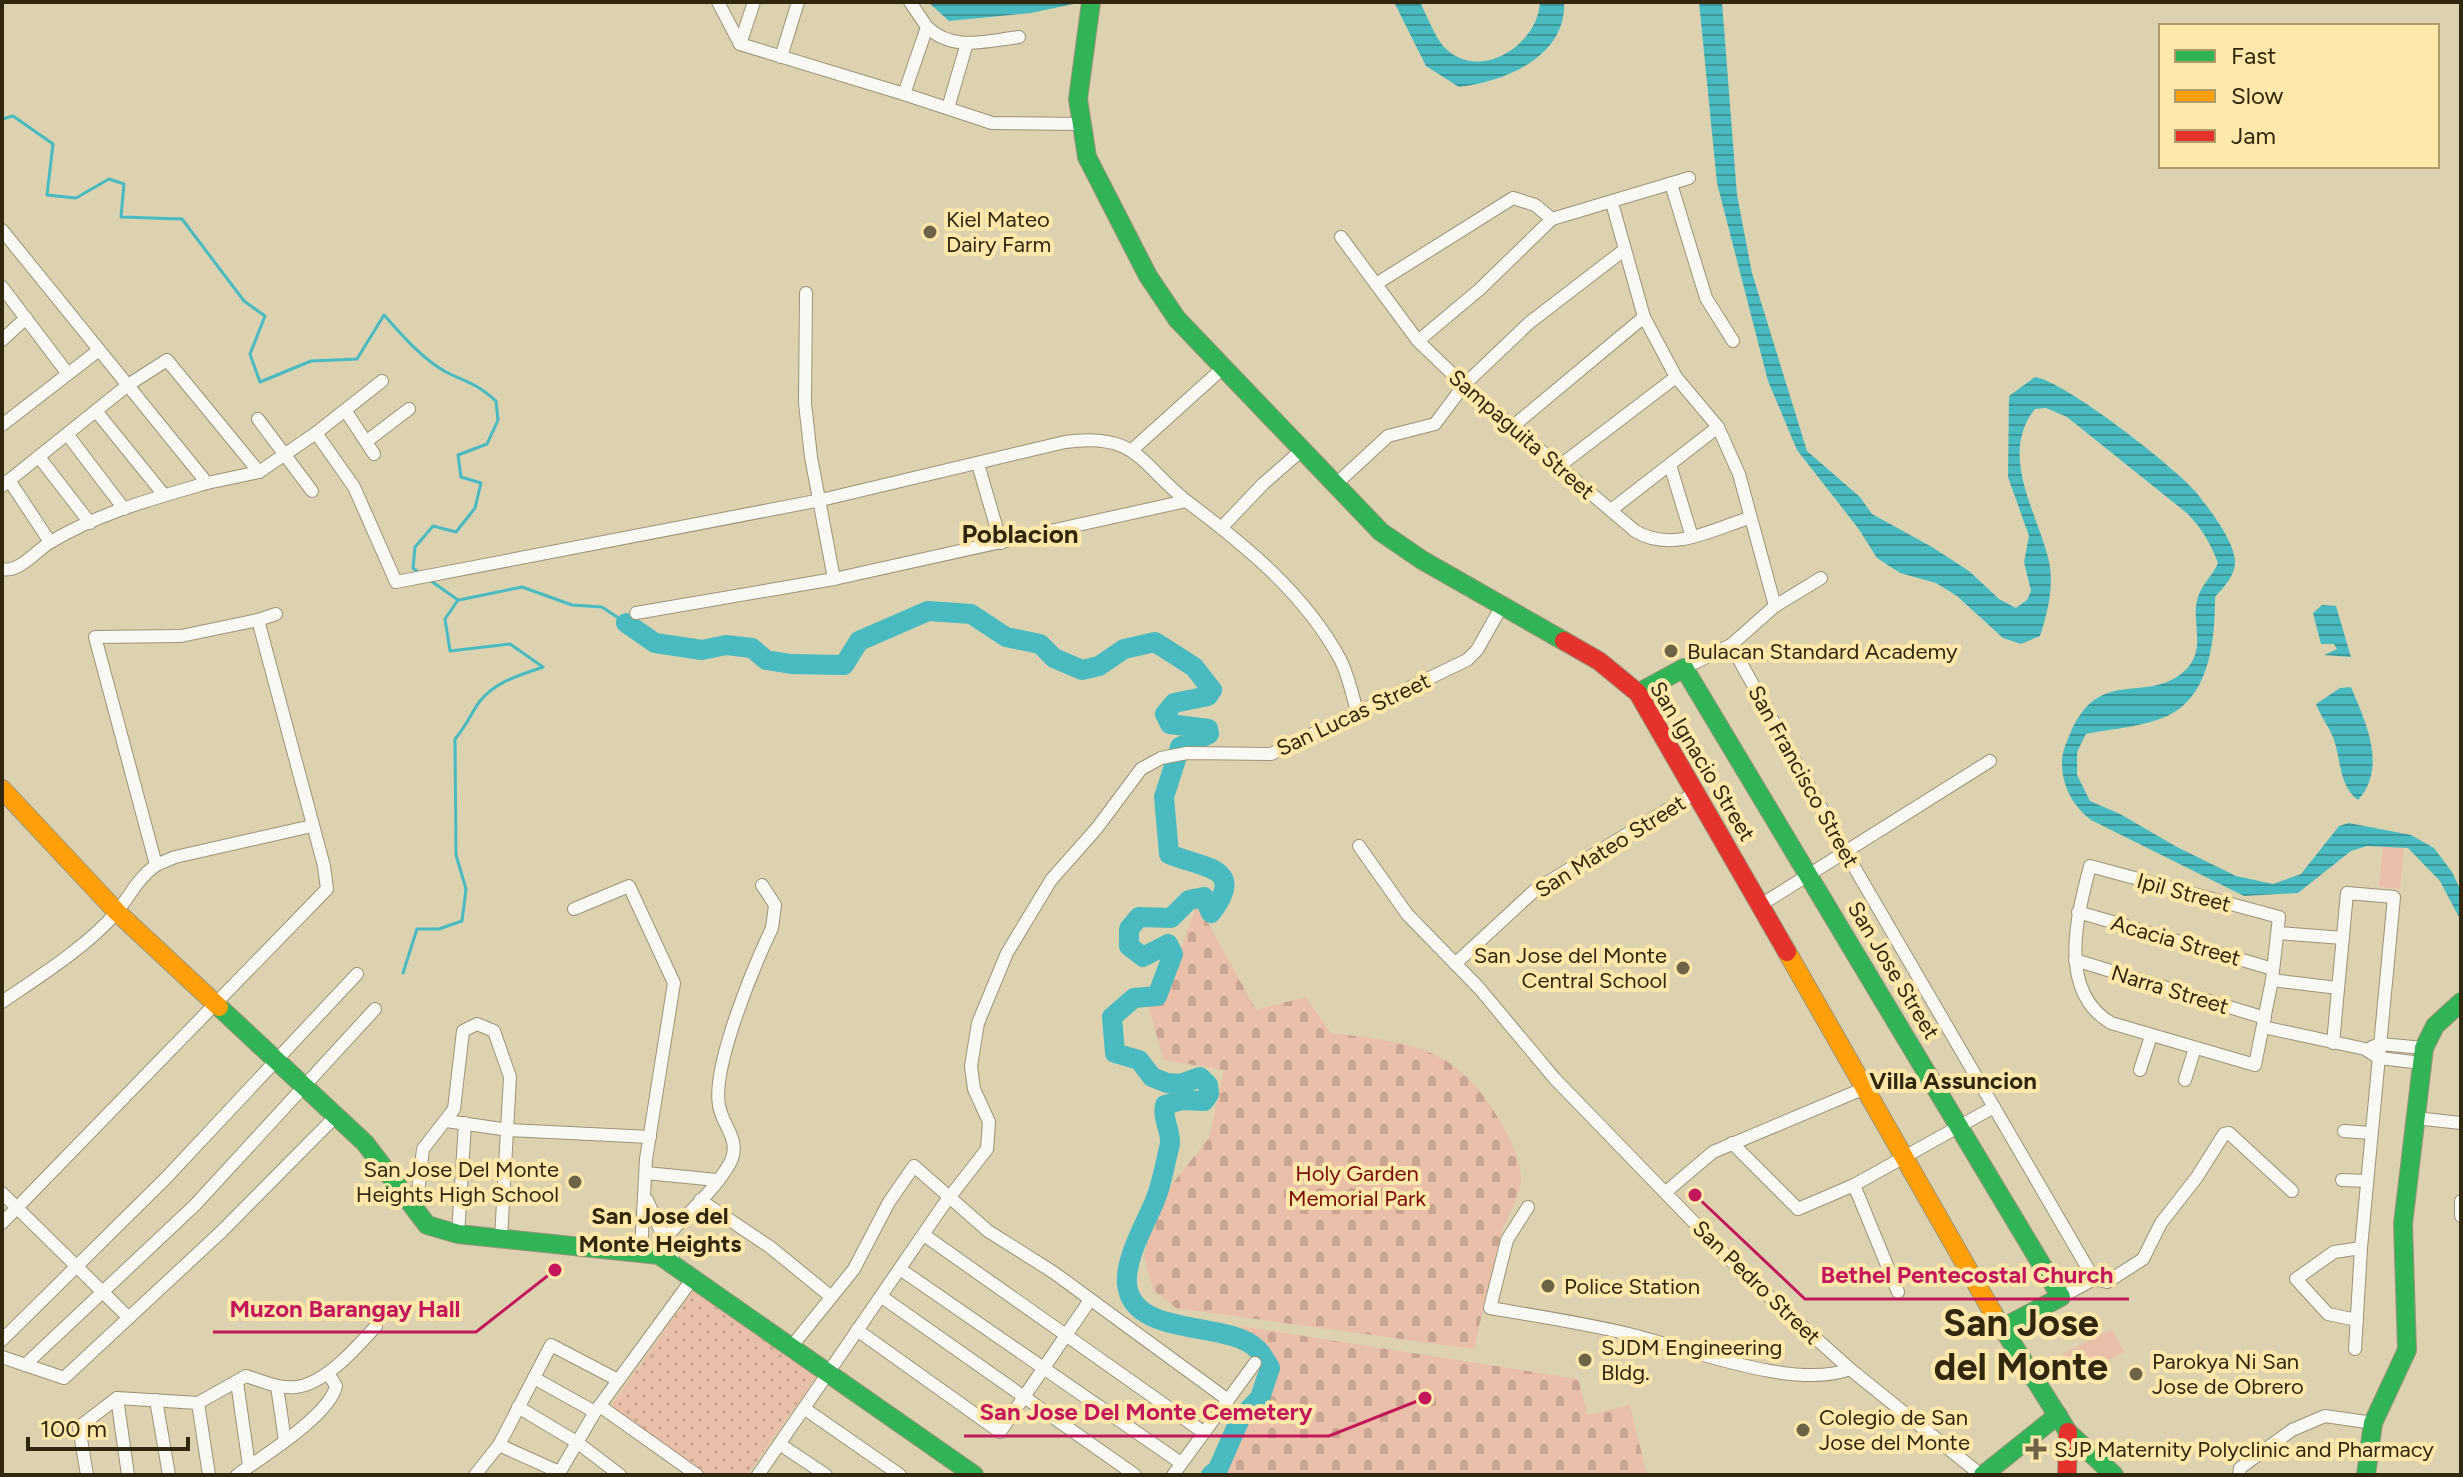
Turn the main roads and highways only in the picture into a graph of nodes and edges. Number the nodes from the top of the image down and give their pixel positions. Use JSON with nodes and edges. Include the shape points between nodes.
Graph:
{"nodes":[{"id":1,"x":1090,"y":9,"type":"edge"},
{"id":2,"x":1638,"y":693,"type":"junction"},
{"id":3,"x":2,"y":789,"type":"edge"},
{"id":4,"x":2461,"y":1002,"type":"edge"},
{"id":5,"x":2002,"y":1328,"type":"junction"},
{"id":6,"x":2058,"y":1415,"type":"junction"},
{"id":7,"x":2068,"y":1432,"type":"junction"},
{"id":8,"x":974,"y":1475,"type":"edge"},
{"id":9,"x":1982,"y":1475,"type":"edge"},
{"id":10,"x":2067,"y":1475,"type":"edge"},
{"id":11,"x":2114,"y":1475,"type":"edge"},
{"id":12,"x":2366,"y":1475,"type":"edge"}],
"edges":[{"from":1,"to":2,"type":"main road","name":"San Ignacio Street","via":[[1080,65],[1080,124],[1087,157],[1148,276],[1177,319],[1397,545],[1612,669]]},
{"from":2,"to":5,"type":"main road","name":"San Ignacio Street"},
{"from":2,"to":5,"type":"main road","name":"San Jose Street","via":[[1684,668],[2061,1297]]},
{"from":3,"to":8,"type":"main road","via":[[117,912],[365,1143],[427,1225],[458,1234],[659,1255]]},
{"from":4,"to":12,"type":"main road","via":[[2435,1026],[2423,1056],[2401,1251],[2407,1350],[2373,1423]]},
{"from":5,"to":6,"type":"main road","name":"San Ignacio Street"},
{"from":6,"to":7,"type":"main road","name":"San Ignacio Street"},
{"from":6,"to":9,"type":"main road"},
{"from":7,"to":10,"type":"main road"},
{"from":7,"to":11,"type":"main road","name":"San Ignacio Street"}]}
